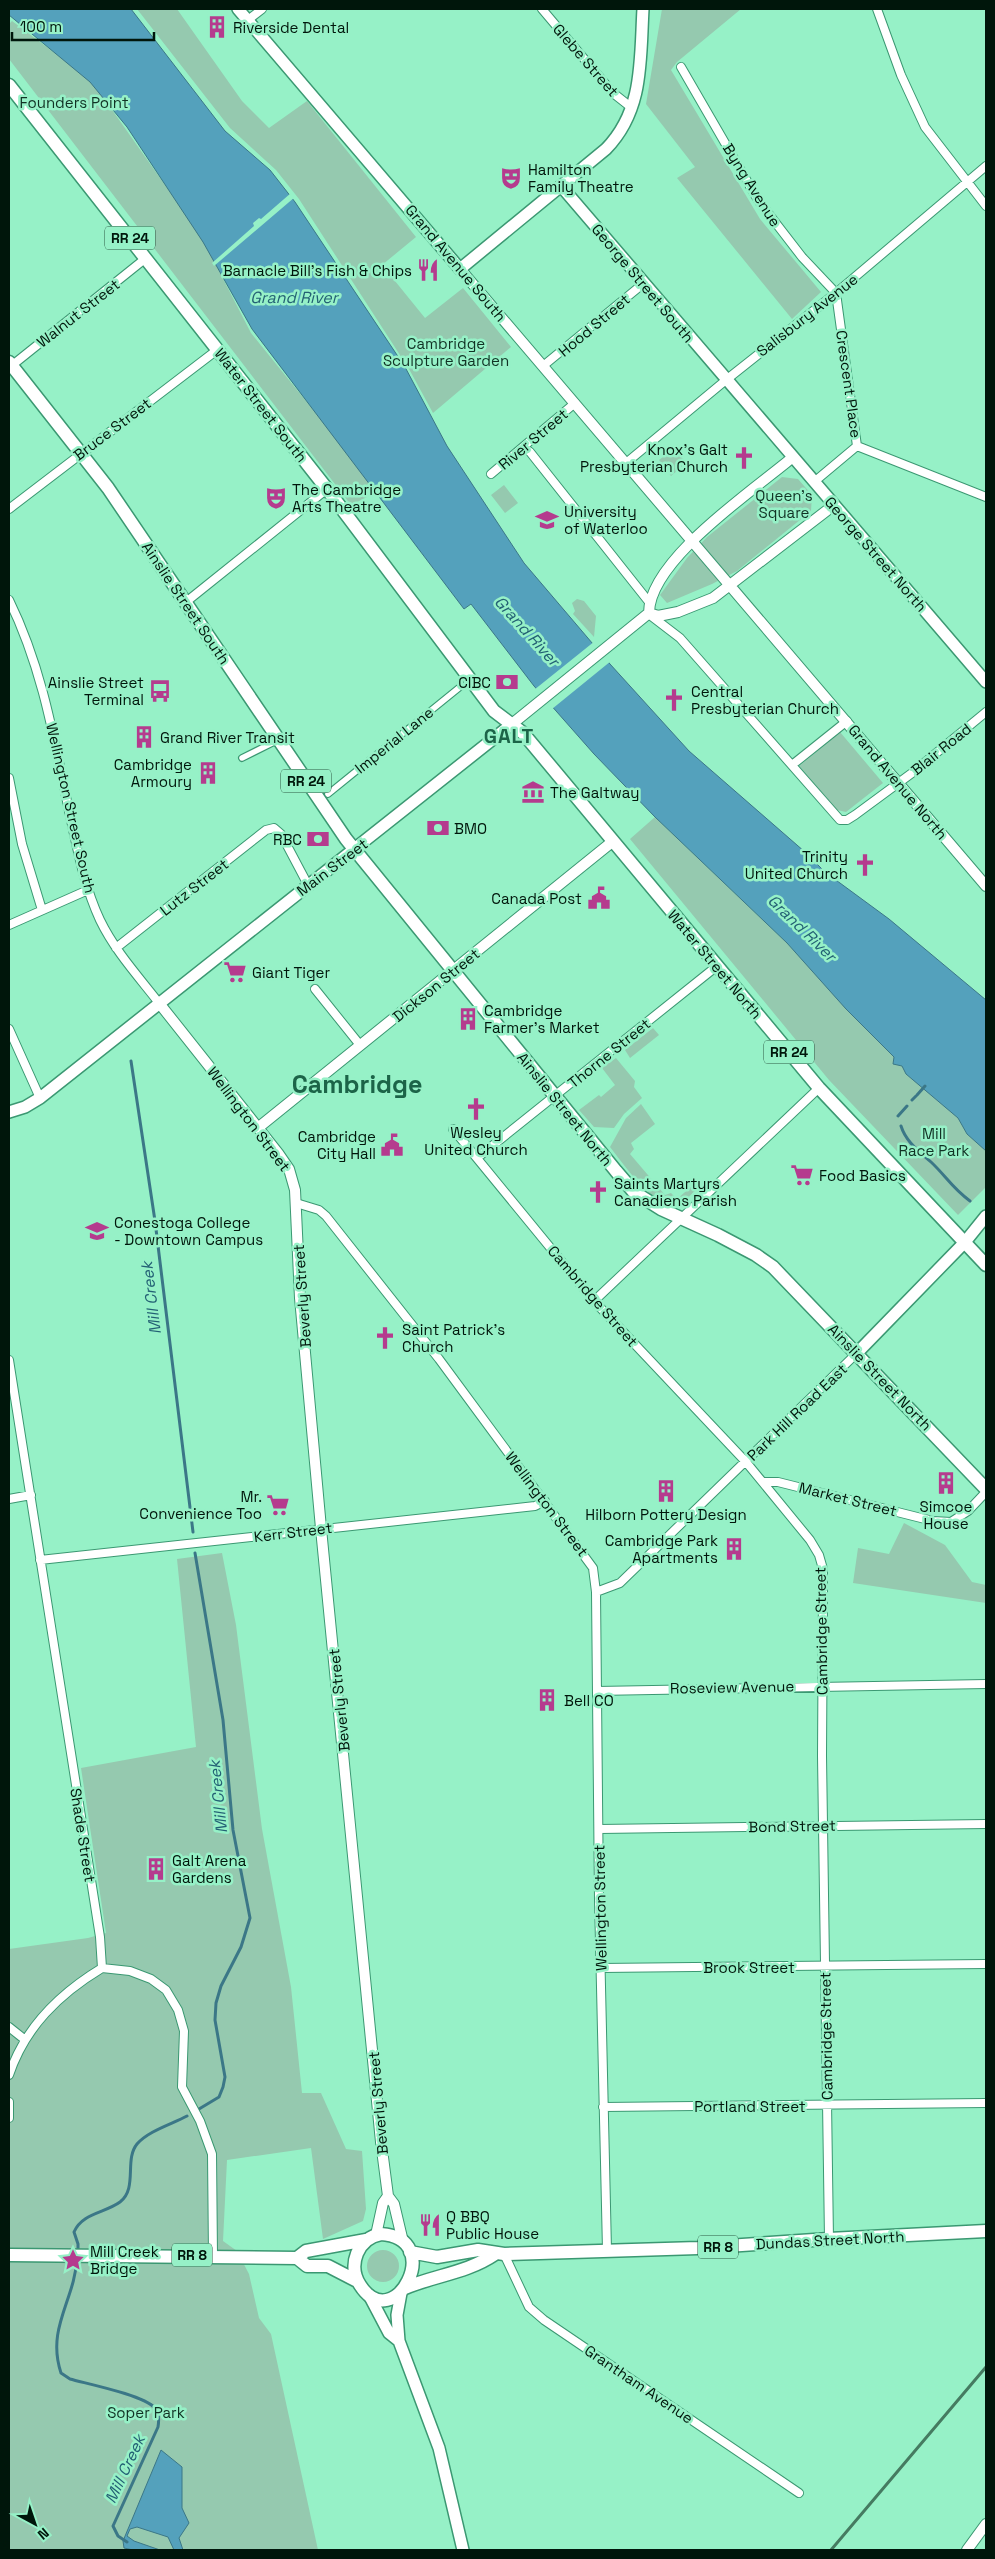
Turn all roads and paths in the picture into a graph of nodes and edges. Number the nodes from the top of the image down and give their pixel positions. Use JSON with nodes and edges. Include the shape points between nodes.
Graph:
{"nodes":[{"id":1,"x":238,"y":9,"type":"edge"},
{"id":2,"x":262,"y":9,"type":"edge"},
{"id":3,"x":542,"y":9,"type":"edge"},
{"id":4,"x":644,"y":9,"type":"edge"},
{"id":5,"x":877,"y":9,"type":"edge"},
{"id":6,"x":248,"y":20,"type":"junction"},
{"id":7,"x":682,"y":67,"type":"dead end"},
{"id":8,"x":9,"y":86,"type":"edge"},
{"id":9,"x":632,"y":108,"type":"junction"},
{"id":10,"x":986,"y":166,"type":"edge"},
{"id":11,"x":967,"y":183,"type":"junction"},
{"id":12,"x":561,"y":186,"type":"junction"},
{"id":13,"x":986,"y":206,"type":"edge"},
{"id":14,"x":146,"y":258,"type":"junction"},
{"id":15,"x":460,"y":269,"type":"junction"},
{"id":16,"x":644,"y":283,"type":"junction"},
{"id":17,"x":836,"y":293,"type":"junction"},
{"id":18,"x":217,"y":350,"type":"junction"},
{"id":19,"x":10,"y":365,"type":"edge"},
{"id":20,"x":543,"y":366,"type":"junction"},
{"id":21,"x":726,"y":380,"type":"junction"},
{"id":22,"x":575,"y":403,"type":"junction"},
{"id":23,"x":857,"y":446,"type":"junction"},
{"id":24,"x":523,"y":447,"type":"junction"},
{"id":25,"x":81,"y":453,"type":"junction"},
{"id":26,"x":793,"y":457,"type":"junction"},
{"id":27,"x":626,"y":463,"type":"junction"},
{"id":28,"x":491,"y":474,"type":"dead end"},
{"id":29,"x":814,"y":482,"type":"junction"},
{"id":30,"x":327,"y":489,"type":"junction"},
{"id":31,"x":986,"y":497,"type":"edge"},
{"id":32,"x":834,"y":505,"type":"junction"},
{"id":33,"x":9,"y":509,"type":"edge"},
{"id":34,"x":692,"y":541,"type":"junction"},
{"id":35,"x":730,"y":586,"type":"junction"},
{"id":36,"x":9,"y":600,"type":"edge"},
{"id":37,"x":186,"y":602,"type":"junction"},
{"id":38,"x":649,"y":602,"type":"junction"},
{"id":39,"x":649,"y":614,"type":"junction"},
{"id":40,"x":986,"y":682,"type":"edge"},
{"id":41,"x":460,"y":687,"type":"dead end"},
{"id":42,"x":986,"y":712,"type":"edge"},
{"id":43,"x":846,"y":721,"type":"junction"},
{"id":44,"x":512,"y":724,"type":"junction"},
{"id":45,"x":272,"y":743,"type":"dead end"},
{"id":46,"x":242,"y":758,"type":"dead end"},
{"id":47,"x":792,"y":765,"type":"junction"},
{"id":48,"x":9,"y":778,"type":"edge"},
{"id":49,"x":898,"y":782,"type":"junction"},
{"id":50,"x":328,"y":794,"type":"dead end"},
{"id":51,"x":612,"y":842,"type":"junction"},
{"id":52,"x":354,"y":849,"type":"junction"},
{"id":53,"x":308,"y":885,"type":"junction"},
{"id":54,"x":986,"y":886,"type":"edge"},
{"id":55,"x":88,"y":890,"type":"junction"},
{"id":56,"x":42,"y":910,"type":"junction"},
{"id":57,"x":9,"y":925,"type":"edge"},
{"id":58,"x":116,"y":948,"type":"junction"},
{"id":59,"x":717,"y":966,"type":"junction"},
{"id":60,"x":453,"y":971,"type":"junction"},
{"id":61,"x":315,"y":988,"type":"dead end"},
{"id":62,"x":159,"y":1003,"type":"junction"},
{"id":63,"x":9,"y":1029,"type":"edge"},
{"id":64,"x":360,"y":1046,"type":"junction"},
{"id":65,"x":819,"y":1088,"type":"junction"},
{"id":66,"x":555,"y":1096,"type":"junction"},
{"id":67,"x":40,"y":1098,"type":"junction"},
{"id":68,"x":9,"y":1112,"type":"edge"},
{"id":69,"x":259,"y":1127,"type":"junction"},
{"id":70,"x":453,"y":1129,"type":"dead end"},
{"id":71,"x":477,"y":1158,"type":"junction"},
{"id":72,"x":296,"y":1203,"type":"junction"},
{"id":73,"x":986,"y":1216,"type":"edge"},
{"id":74,"x":680,"y":1218,"type":"junction"},
{"id":75,"x":965,"y":1242,"type":"junction"},
{"id":76,"x":986,"y":1265,"type":"edge"},
{"id":77,"x":594,"y":1302,"type":"junction"},
{"id":78,"x":856,"y":1353,"type":"junction"},
{"id":79,"x":9,"y":1360,"type":"edge"},
{"id":80,"x":746,"y":1462,"type":"junction"},
{"id":81,"x":763,"y":1482,"type":"junction"},
{"id":82,"x":986,"y":1491,"type":"edge"},
{"id":83,"x":31,"y":1495,"type":"junction"},
{"id":84,"x":9,"y":1499,"type":"edge"},
{"id":85,"x":545,"y":1500,"type":"junction"},
{"id":86,"x":322,"y":1529,"type":"junction"},
{"id":87,"x":40,"y":1560,"type":"junction"},
{"id":88,"x":596,"y":1592,"type":"junction"},
{"id":89,"x":986,"y":1684,"type":"edge"},
{"id":90,"x":823,"y":1686,"type":"junction"},
{"id":91,"x":597,"y":1691,"type":"junction"},
{"id":92,"x":986,"y":1824,"type":"edge"},
{"id":93,"x":823,"y":1826,"type":"junction"},
{"id":94,"x":599,"y":1829,"type":"junction"},
{"id":95,"x":986,"y":1964,"type":"edge"},
{"id":96,"x":825,"y":1966,"type":"junction"},
{"id":97,"x":102,"y":1968,"type":"junction"},
{"id":98,"x":601,"y":1968,"type":"junction"},
{"id":99,"x":9,"y":2027,"type":"edge"},
{"id":100,"x":24,"y":2039,"type":"junction"},
{"id":101,"x":9,"y":2075,"type":"edge"},
{"id":102,"x":9,"y":2102,"type":"edge"},
{"id":103,"x":986,"y":2104,"type":"edge"},
{"id":104,"x":827,"y":2106,"type":"junction"},
{"id":105,"x":603,"y":2108,"type":"junction"},
{"id":106,"x":9,"y":2118,"type":"edge"},
{"id":107,"x":388,"y":2196,"type":"junction"},
{"id":108,"x":986,"y":2232,"type":"edge"},
{"id":109,"x":371,"y":2238,"type":"junction"},
{"id":110,"x":829,"y":2238,"type":"junction"},
{"id":111,"x":406,"y":2247,"type":"junction"},
{"id":112,"x":607,"y":2250,"type":"junction"},
{"id":113,"x":499,"y":2254,"type":"junction"},
{"id":114,"x":9,"y":2255,"type":"edge"},
{"id":115,"x":213,"y":2256,"type":"junction"},
{"id":116,"x":297,"y":2258,"type":"junction"},
{"id":117,"x":358,"y":2281,"type":"junction"},
{"id":118,"x":403,"y":2290,"type":"junction"},
{"id":119,"x":369,"y":2295,"type":"junction"},
{"id":120,"x":399,"y":2341,"type":"junction"},
{"id":121,"x":799,"y":2493,"type":"dead end"},
{"id":122,"x":986,"y":2524,"type":"edge"},
{"id":123,"x":463,"y":2550,"type":"edge"},
{"id":124,"x":967,"y":2550,"type":"edge"}],
"edges":[{"from":1,"to":6,"type":"main road","name":"Grand Avenue South"},
{"from":2,"to":6,"type":"street"},
{"from":3,"to":9,"type":"street","name":"Glebe Street","via":[[613,93]]},
{"from":4,"to":9,"type":"main road","via":[[638,87]]},
{"from":5,"to":11,"type":"street","via":[[901,76],[925,127]]},
{"from":6,"to":15,"type":"main road","name":"Grand Avenue South"},
{"from":7,"to":17,"type":"street","name":"Byng Avenue","via":[[758,200],[802,257]]},
{"from":8,"to":14,"type":"main road","name":"Water Street South","number":"RR 24"},
{"from":9,"to":12,"type":"main road","via":[[628,121],[616,138]]},
{"from":10,"to":11,"type":"street","name":"Salisbury Avenue"},
{"from":11,"to":13,"type":"street"},
{"from":11,"to":17,"type":"street","name":"Salisbury Avenue"},
{"from":12,"to":15,"type":"main road"},
{"from":12,"to":16,"type":"main road","name":"George Street South"},
{"from":14,"to":18,"type":"main road","name":"Water Street South","number":"RR 24"},
{"from":14,"to":19,"type":"street","name":"Walnut Street"},
{"from":15,"to":20,"type":"street","name":"Grand Avenue South"},
{"from":16,"to":20,"type":"street","name":"Hood Street"},
{"from":16,"to":21,"type":"main road","name":"George Street South"},
{"from":17,"to":21,"type":"street","name":"Salisbury Avenue"},
{"from":17,"to":23,"type":"street","name":"Crescent Place"},
{"from":18,"to":25,"type":"street","name":"Bruce Street"},
{"from":18,"to":30,"type":"main road","name":"Water Street South","number":"RR 24"},
{"from":19,"to":25,"type":"main road","name":"Ainslie Street South","number":"RR 24"},
{"from":20,"to":22,"type":"street","name":"Grand Avenue South"},
{"from":21,"to":26,"type":"main road","name":"George Street North"},
{"from":21,"to":27,"type":"street","name":"Salisbury Avenue"},
{"from":22,"to":24,"type":"street","name":"River Street"},
{"from":22,"to":27,"type":"street","name":"Grand Avenue South"},
{"from":23,"to":29,"type":"street","name":"Crescent Place"},
{"from":23,"to":31,"type":"street","name":"Crescent Place"},
{"from":24,"to":28,"type":"street","name":"River Street"},
{"from":24,"to":38,"type":"street"},
{"from":25,"to":33,"type":"street","name":"Bruce Street"},
{"from":25,"to":37,"type":"main road","name":"Ainslie Street South","number":"RR 24"},
{"from":26,"to":29,"type":"main road","name":"George Street North"},
{"from":26,"to":34,"type":"street"},
{"from":27,"to":34,"type":"street","name":"Grand Avenue South"},
{"from":29,"to":32,"type":"main road","name":"George Street North"},
{"from":30,"to":37,"type":"street"},
{"from":30,"to":44,"type":"main road","name":"Water Street South","number":"RR 24","via":[[494,711]]},
{"from":32,"to":35,"type":"street"},
{"from":32,"to":40,"type":"main road","name":"George Street North"},
{"from":34,"to":35,"type":"street","name":"Grand Avenue North"},
{"from":34,"to":38,"type":"street","via":[[676,556]]},
{"from":35,"to":39,"type":"street","via":[[713,598],[678,612],[658,616]]},
{"from":35,"to":43,"type":"street","name":"Grand Avenue North"},
{"from":36,"to":55,"type":"street","name":"Wellington Street South","via":[[44,692]]},
{"from":37,"to":52,"type":"main road","name":"Ainslie Street South","number":"RR 24"},
{"from":38,"to":39,"type":"street"},
{"from":39,"to":44,"type":"street","name":"Main Street"},
{"from":39,"to":47,"type":"street","via":[[680,638]]},
{"from":41,"to":50,"type":"street","name":"Imperial Lane"},
{"from":42,"to":49,"type":"street","name":"Blair Road"},
{"from":43,"to":47,"type":"street"},
{"from":43,"to":49,"type":"street","name":"Grand Avenue North"},
{"from":44,"to":51,"type":"main road","name":"Water Street North","number":"RR 24","via":[[523,733]]},
{"from":44,"to":52,"type":"main road","name":"Main Street"},
{"from":45,"to":46,"type":"street"},
{"from":47,"to":49,"type":"street","name":"Blair Road","via":[[840,820],[847,820]]},
{"from":48,"to":56,"type":"street","via":[[22,844]]},
{"from":49,"to":54,"type":"street","name":"Grand Avenue North"},
{"from":51,"to":59,"type":"main road","name":"Water Street North","number":"RR 24"},
{"from":51,"to":60,"type":"street","name":"Dickson Street"},
{"from":52,"to":53,"type":"main road","name":"Main Street"},
{"from":52,"to":60,"type":"main road","name":"Ainslie Street North","number":"RR 24"},
{"from":53,"to":58,"type":"street","name":"Lutz Street","via":[[281,834],[274,828],[266,830]]},
{"from":53,"to":62,"type":"main road","name":"Main Street"},
{"from":55,"to":56,"type":"street"},
{"from":55,"to":58,"type":"street","name":"Wellington Street South","via":[[100,921]]},
{"from":56,"to":57,"type":"street"},
{"from":58,"to":62,"type":"street","name":"Wellington Street South"},
{"from":59,"to":65,"type":"main road","name":"Water Street North","number":"RR 24"},
{"from":59,"to":66,"type":"street","name":"Thorne Street"},
{"from":60,"to":64,"type":"street","name":"Dickson Street"},
{"from":60,"to":66,"type":"main road","name":"Ainslie Street North","number":"RR 24"},
{"from":61,"to":64,"type":"street"},
{"from":62,"to":67,"type":"main road","name":"Main Street"},
{"from":62,"to":69,"type":"street","name":"Wellington Street"},
{"from":63,"to":67,"type":"street"},
{"from":64,"to":69,"type":"street","name":"Dickson Street"},
{"from":65,"to":74,"type":"street"},
{"from":65,"to":75,"type":"main road","name":"Water Street North","number":"RR 24"},
{"from":66,"to":71,"type":"street","name":"Thorne Street"},
{"from":66,"to":74,"type":"main road","name":"Ainslie Street North","number":"RR 24","via":[[634,1192]]},
{"from":67,"to":68,"type":"main road","name":"Main Street"},
{"from":69,"to":72,"type":"street","name":"Wellington Street","via":[[289,1169]]},
{"from":70,"to":71,"type":"street","name":"Cambridge Street"},
{"from":71,"to":77,"type":"street","name":"Cambridge Street"},
{"from":72,"to":85,"type":"street","name":"Wellington Street","via":[[319,1210],[326,1216]]},
{"from":72,"to":86,"type":"street","name":"Beverly Street","via":[[300,1298]]},
{"from":73,"to":75,"type":"main road","name":"Park Hill Road East"},
{"from":74,"to":77,"type":"street"},
{"from":74,"to":78,"type":"main road","name":"Ainslie Street North","number":"RR 24","via":[[725,1238],[773,1267]]},
{"from":75,"to":76,"type":"main road","name":"Water Street North","number":"RR 24"},
{"from":75,"to":78,"type":"main road","name":"Park Hill Road East"},
{"from":77,"to":80,"type":"street","name":"Cambridge Street"},
{"from":78,"to":80,"type":"street","name":"Park Hill Road East"},
{"from":78,"to":82,"type":"main road","name":"Ainslie Street North","number":"RR 24"},
{"from":79,"to":83,"type":"street","name":"Shade Street"},
{"from":80,"to":81,"type":"street","name":"Cambridge Street"},
{"from":80,"to":88,"type":"street","name":"Park Hill Road East","via":[[620,1583]]},
{"from":81,"to":82,"type":"street","name":"Market Street","via":[[778,1482],[933,1521],[951,1522],[968,1511]]},
{"from":81,"to":90,"type":"street","name":"Cambridge Street","via":[[819,1555],[822,1569]]},
{"from":83,"to":84,"type":"street"},
{"from":83,"to":87,"type":"street","name":"Shade Street"},
{"from":85,"to":86,"type":"street","name":"Kerr Street","via":[[534,1506]]},
{"from":85,"to":88,"type":"street","name":"Wellington Street","via":[[590,1562]]},
{"from":86,"to":87,"type":"street","name":"Kerr Street"},
{"from":86,"to":107,"type":"street","name":"Beverly Street"},
{"from":87,"to":97,"type":"street","name":"Shade Street","via":[[100,1937]]},
{"from":88,"to":91,"type":"street","name":"Wellington Street"},
{"from":89,"to":90,"type":"street","name":"Roseview Avenue"},
{"from":90,"to":91,"type":"street","name":"Roseview Avenue"},
{"from":90,"to":93,"type":"street","name":"Cambridge Street"},
{"from":91,"to":94,"type":"street","name":"Wellington Street"},
{"from":92,"to":93,"type":"street","name":"Bond Street"},
{"from":93,"to":94,"type":"street","name":"Bond Street"},
{"from":93,"to":96,"type":"street","name":"Cambridge Street"},
{"from":94,"to":98,"type":"street","name":"Wellington Street"},
{"from":95,"to":96,"type":"street","name":"Brook Street"},
{"from":96,"to":98,"type":"street","name":"Brook Street"},
{"from":96,"to":104,"type":"street","name":"Cambridge Street"},
{"from":97,"to":100,"type":"street","via":[[66,1993]]},
{"from":97,"to":115,"type":"street","via":[[130,1971],[151,1979],[166,1990],[178,2010],[184,2031],[182,2087],[200,2120],[212,2154]]},
{"from":98,"to":105,"type":"street","name":"Wellington Street"},
{"from":99,"to":100,"type":"street"},
{"from":100,"to":101,"type":"street"},
{"from":102,"to":106,"type":"street"},
{"from":103,"to":104,"type":"street","name":"Portland Street"},
{"from":104,"to":105,"type":"street","name":"Portland Street"},
{"from":104,"to":110,"type":"street","name":"Cambridge Street"},
{"from":105,"to":112,"type":"street","name":"Wellington Street"},
{"from":107,"to":109,"type":"street","name":"Beverly Street"},
{"from":107,"to":111,"type":"street","name":"Beverly Street","via":[[394,2204]]},
{"from":108,"to":110,"type":"main road","name":"Dundas Street North","number":"RR 8"},
{"from":109,"to":111,"type":"main road","via":[[393,2236]]},
{"from":109,"to":116,"type":"main road","number":"RR 8","via":[[306,2252]]},
{"from":109,"to":117,"type":"main road","via":[[356,2256],[354,2268]]},
{"from":110,"to":112,"type":"main road","name":"Dundas Street North","number":"RR 8","via":[[698,2248]]},
{"from":111,"to":113,"type":"main road","name":"Dundas Street North","number":"RR 8","via":[[437,2257],[478,2250]]},
{"from":111,"to":118,"type":"main road","via":[[412,2271]]},
{"from":112,"to":113,"type":"main road","name":"Dundas Street North","number":"RR 8"},
{"from":113,"to":118,"type":"main road","name":"Dundas Street North","number":"RR 8","via":[[478,2265],[433,2277]]},
{"from":113,"to":121,"type":"street","name":"Grantham Avenue","via":[[529,2307],[544,2320]]},
{"from":114,"to":115,"type":"main road","number":"RR 8"},
{"from":115,"to":116,"type":"main road","number":"RR 8"},
{"from":116,"to":117,"type":"main road","number":"RR 8","via":[[307,2266],[328,2266]]},
{"from":117,"to":119,"type":"main road"},
{"from":118,"to":119,"type":"main road","via":[[386,2299]]},
{"from":118,"to":120,"type":"main road","via":[[397,2315]]},
{"from":119,"to":120,"type":"main road","via":[[389,2333]]},
{"from":120,"to":123,"type":"main road","via":[[438,2448]]},
{"from":122,"to":124,"type":"street"}]}
